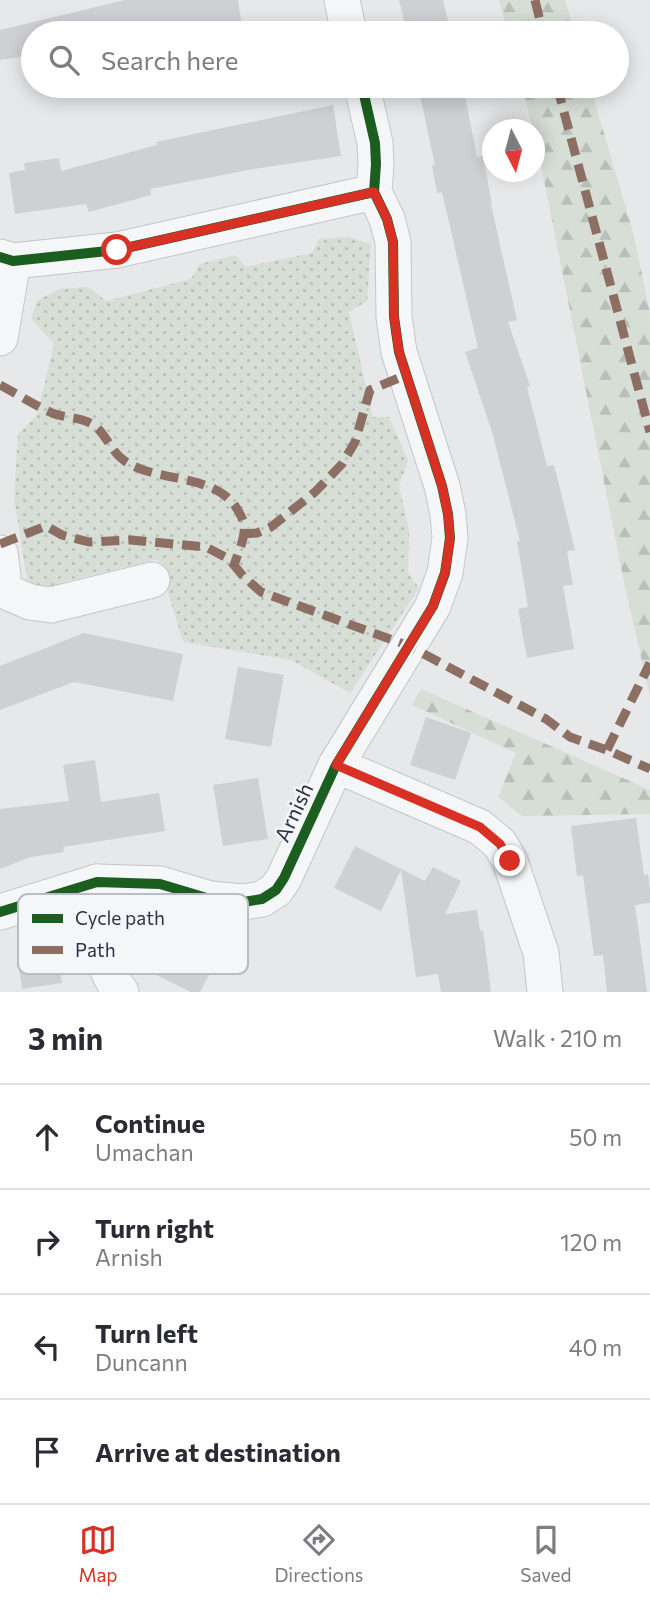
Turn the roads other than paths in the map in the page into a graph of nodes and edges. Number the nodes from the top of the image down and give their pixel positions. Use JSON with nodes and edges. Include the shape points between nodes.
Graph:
{"nodes":[{"id":1,"x":342,"y":0,"type":"edge"},
{"id":2,"x":346,"y":21,"type":"edge"},
{"id":3,"x":365,"y":98,"type":"edge"},
{"id":4,"x":374,"y":192,"type":"junction"},
{"id":5,"x":7,"y":259,"type":"edge"},
{"id":6,"x":0,"y":338,"type":"edge"},
{"id":7,"x":0,"y":553,"type":"edge"},
{"id":8,"x":152,"y":580,"type":"dead end"},
{"id":9,"x":0,"y":582,"type":"edge"},
{"id":10,"x":0,"y":589,"type":"edge"},
{"id":11,"x":336,"y":765,"type":"junction"},
{"id":12,"x":97,"y":882,"type":"junction"},
{"id":13,"x":58,"y":894,"type":"edge"},
{"id":14,"x":98,"y":894,"type":"edge"},
{"id":15,"x":193,"y":894,"type":"edge"},
{"id":16,"x":248,"y":901,"type":"edge"},
{"id":17,"x":18,"y":906,"type":"edge"},
{"id":18,"x":0,"y":912,"type":"edge"},
{"id":19,"x":109,"y":974,"type":"edge"},
{"id":20,"x":121,"y":992,"type":"edge"},
{"id":21,"x":545,"y":992,"type":"edge"}],
"edges":[{"from":1,"to":2,"type":"street"},
{"from":3,"to":4,"type":"street","name":"Arnish","via":[[375,143]]},
{"from":4,"to":5,"type":"street","via":[[117,250]]},
{"from":4,"to":11,"type":"street","name":"Arnish","via":[[393,242],[399,352],[442,486],[450,538],[445,573],[433,606]]},
{"from":5,"to":6,"type":"street"},
{"from":7,"to":9,"type":"street"},
{"from":8,"to":10,"type":"street","via":[[51,604]]},
{"from":11,"to":16,"type":"street","name":"Arnish","via":[[284,878],[276,890]]},
{"from":11,"to":21,"type":"street","via":[[480,827],[500,844],[541,953]]},
{"from":12,"to":13,"type":"street","name":"Arnish"},
{"from":12,"to":14,"type":"street"},
{"from":12,"to":15,"type":"street","name":"Arnish","via":[[160,884]]},
{"from":17,"to":18,"type":"street","name":"Arnish"},
{"from":19,"to":20,"type":"street"}]}
